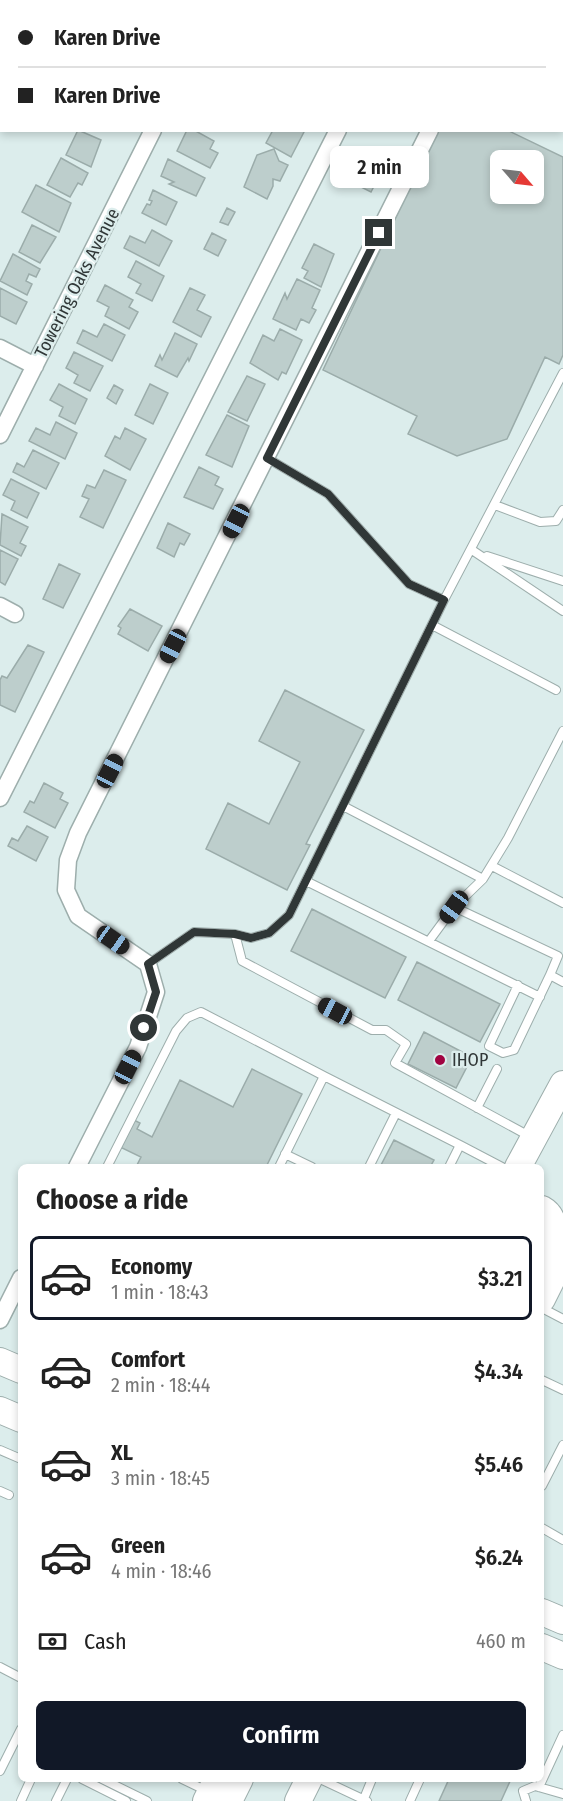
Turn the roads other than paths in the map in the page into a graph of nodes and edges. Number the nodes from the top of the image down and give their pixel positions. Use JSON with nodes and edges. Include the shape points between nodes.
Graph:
{"nodes":[{"id":1,"x":152,"y":132,"type":"edge"},
{"id":2,"x":337,"y":132,"type":"edge"},
{"id":3,"x":429,"y":132,"type":"edge"},
{"id":4,"x":0,"y":348,"type":"edge"},
{"id":5,"x":35,"y":366,"type":"junction"},
{"id":6,"x":563,"y":372,"type":"edge"},
{"id":7,"x":0,"y":435,"type":"edge"},
{"id":8,"x":267,"y":458,"type":"junction"},
{"id":9,"x":495,"y":505,"type":"junction"},
{"id":10,"x":563,"y":510,"type":"edge"},
{"id":11,"x":472,"y":550,"type":"junction"},
{"id":12,"x":563,"y":581,"type":"edge"},
{"id":13,"x":444,"y":600,"type":"junction"},
{"id":14,"x":563,"y":611,"type":"edge"},
{"id":15,"x":432,"y":625,"type":"junction"},
{"id":16,"x":556,"y":690,"type":"dead end"},
{"id":17,"x":563,"y":731,"type":"edge"},
{"id":18,"x":553,"y":751,"type":"junction"},
{"id":19,"x":563,"y":756,"type":"edge"},
{"id":20,"x":0,"y":798,"type":"edge"},
{"id":21,"x":343,"y":806,"type":"junction"},
{"id":22,"x":492,"y":866,"type":"junction"},
{"id":23,"x":483,"y":879,"type":"junction"},
{"id":24,"x":306,"y":881,"type":"junction"},
{"id":25,"x":563,"y":903,"type":"edge"},
{"id":26,"x":454,"y":907,"type":"junction"},
{"id":27,"x":235,"y":934,"type":"junction"},
{"id":28,"x":429,"y":941,"type":"junction"},
{"id":29,"x":148,"y":964,"type":"junction"},
{"id":30,"x":550,"y":975,"type":"junction"},
{"id":31,"x":563,"y":982,"type":"edge"},
{"id":32,"x":518,"y":986,"type":"junction"},
{"id":33,"x":540,"y":997,"type":"junction"},
{"id":34,"x":497,"y":1069,"type":"dead end"},
{"id":35,"x":324,"y":1076,"type":"junction"},
{"id":36,"x":563,"y":1084,"type":"edge"},
{"id":37,"x":477,"y":1108,"type":"junction"},
{"id":38,"x":396,"y":1113,"type":"junction"},
{"id":39,"x":534,"y":1138,"type":"junction"},
{"id":40,"x":460,"y":1145,"type":"junction"},
{"id":41,"x":285,"y":1154,"type":"junction"},
{"id":42,"x":79,"y":1164,"type":"edge"},
{"id":43,"x":109,"y":1164,"type":"edge"},
{"id":44,"x":280,"y":1164,"type":"edge"},
{"id":45,"x":306,"y":1164,"type":"edge"},
{"id":46,"x":370,"y":1164,"type":"edge"},
{"id":47,"x":450,"y":1164,"type":"edge"},
{"id":48,"x":496,"y":1164,"type":"edge"},
{"id":49,"x":520,"y":1164,"type":"edge"},
{"id":50,"x":544,"y":1210,"type":"edge"},
{"id":51,"x":552,"y":1277,"type":"edge"},
{"id":52,"x":18,"y":1284,"type":"edge"},
{"id":53,"x":544,"y":1309,"type":"edge"},
{"id":54,"x":563,"y":1319,"type":"edge"},
{"id":55,"x":0,"y":1320,"type":"edge"},
{"id":56,"x":544,"y":1381,"type":"edge"},
{"id":57,"x":563,"y":1390,"type":"edge"},
{"id":58,"x":0,"y":1410,"type":"edge"},
{"id":59,"x":18,"y":1418,"type":"edge"},
{"id":60,"x":563,"y":1445,"type":"edge"},
{"id":61,"x":0,"y":1450,"type":"edge"},
{"id":62,"x":18,"y":1459,"type":"edge"},
{"id":63,"x":544,"y":1482,"type":"edge"},
{"id":64,"x":544,"y":1529,"type":"edge"},
{"id":65,"x":563,"y":1540,"type":"edge"},
{"id":66,"x":544,"y":1597,"type":"edge"},
{"id":67,"x":563,"y":1605,"type":"edge"},
{"id":68,"x":544,"y":1613,"type":"edge"},
{"id":69,"x":563,"y":1622,"type":"edge"},
{"id":70,"x":0,"y":1667,"type":"edge"},
{"id":71,"x":18,"y":1676,"type":"edge"},
{"id":72,"x":18,"y":1735,"type":"edge"},
{"id":73,"x":563,"y":1735,"type":"edge"},
{"id":74,"x":0,"y":1771,"type":"edge"},
{"id":75,"x":544,"y":1776,"type":"edge"},
{"id":76,"x":30,"y":1782,"type":"edge"},
{"id":77,"x":66,"y":1782,"type":"edge"},
{"id":78,"x":88,"y":1782,"type":"edge"},
{"id":79,"x":108,"y":1782,"type":"edge"},
{"id":80,"x":191,"y":1782,"type":"edge"},
{"id":81,"x":308,"y":1782,"type":"edge"},
{"id":82,"x":326,"y":1782,"type":"edge"},
{"id":83,"x":371,"y":1782,"type":"edge"},
{"id":84,"x":419,"y":1782,"type":"edge"},
{"id":85,"x":541,"y":1782,"type":"edge"},
{"id":86,"x":539,"y":1787,"type":"junction"},
{"id":87,"x":223,"y":1793,"type":"edge"},
{"id":88,"x":563,"y":1794,"type":"edge"},
{"id":89,"x":365,"y":1800,"type":"edge"},
{"id":90,"x":21,"y":1801,"type":"edge"},
{"id":91,"x":56,"y":1801,"type":"edge"},
{"id":92,"x":126,"y":1801,"type":"edge"},
{"id":93,"x":147,"y":1801,"type":"edge"},
{"id":94,"x":298,"y":1801,"type":"edge"},
{"id":95,"x":410,"y":1801,"type":"edge"},
{"id":96,"x":526,"y":1801,"type":"edge"}],
"edges":[{"from":1,"to":5,"type":"street","name":"Towering Oaks Avenue"},
{"from":2,"to":20,"type":"street"},
{"from":3,"to":8,"type":"street"},
{"from":4,"to":5,"type":"street"},
{"from":5,"to":7,"type":"street","name":"Towering Oaks Avenue"},
{"from":6,"to":9,"type":"lane"},
{"from":8,"to":13,"type":"lane","via":[[328,494],[409,584]]},
{"from":8,"to":29,"type":"street","via":[[78,833],[68,861],[66,890],[78,915]]},
{"from":9,"to":10,"type":"lane","via":[[546,523],[556,521]]},
{"from":9,"to":11,"type":"lane"},
{"from":11,"to":12,"type":"lane"},
{"from":11,"to":13,"type":"lane"},
{"from":11,"to":14,"type":"lane"},
{"from":13,"to":15,"type":"lane"},
{"from":15,"to":16,"type":"lane"},
{"from":15,"to":21,"type":"lane"},
{"from":17,"to":18,"type":"lane"},
{"from":18,"to":19,"type":"lane"},
{"from":18,"to":22,"type":"lane"},
{"from":21,"to":23,"type":"lane"},
{"from":21,"to":24,"type":"lane"},
{"from":22,"to":23,"type":"lane"},
{"from":22,"to":25,"type":"lane"},
{"from":23,"to":26,"type":"lane"},
{"from":24,"to":27,"type":"lane","via":[[289,915],[269,933],[251,938]]},
{"from":24,"to":28,"type":"lane"},
{"from":26,"to":28,"type":"lane"},
{"from":26,"to":30,"type":"lane","via":[[558,956]]},
{"from":27,"to":29,"type":"lane","via":[[194,932]]},
{"from":27,"to":37,"type":"lane","via":[[243,961],[372,1030],[386,1030],[406,1044],[395,1063]]},
{"from":28,"to":32,"type":"lane"},
{"from":29,"to":42,"type":"street","via":[[156,992],[138,1047]]},
{"from":30,"to":31,"type":"lane"},
{"from":30,"to":33,"type":"lane"},
{"from":32,"to":33,"type":"lane"},
{"from":32,"to":33,"type":"lane","via":[[489,1046],[503,1053],[514,1050]]},
{"from":34,"to":37,"type":"lane"},
{"from":35,"to":38,"type":"lane"},
{"from":35,"to":41,"type":"lane"},
{"from":35,"to":43,"type":"lane","via":[[201,1012],[187,1018],[176,1031]]},
{"from":36,"to":39,"type":"main road"},
{"from":37,"to":39,"type":"lane"},
{"from":38,"to":40,"type":"lane"},
{"from":38,"to":46,"type":"lane"},
{"from":39,"to":49,"type":"main road"},
{"from":40,"to":47,"type":"lane"},
{"from":40,"to":48,"type":"lane"},
{"from":41,"to":44,"type":"lane"},
{"from":41,"to":45,"type":"lane"},
{"from":50,"to":51,"type":"main road","via":[[553,1224]]},
{"from":52,"to":55,"type":"street"},
{"from":53,"to":54,"type":"lane"},
{"from":56,"to":57,"type":"lane"},
{"from":58,"to":59,"type":"main road"},
{"from":60,"to":63,"type":"lane"},
{"from":61,"to":62,"type":"lane"},
{"from":64,"to":65,"type":"lane"},
{"from":66,"to":67,"type":"main road"},
{"from":68,"to":69,"type":"main road"},
{"from":70,"to":71,"type":"lane"},
{"from":72,"to":74,"type":"lane"},
{"from":73,"to":75,"type":"lane"},
{"from":76,"to":90,"type":"lane"},
{"from":77,"to":91,"type":"lane"},
{"from":78,"to":92,"type":"lane"},
{"from":79,"to":93,"type":"lane"},
{"from":80,"to":87,"type":"lane"},
{"from":81,"to":94,"type":"main road"},
{"from":82,"to":89,"type":"lane"},
{"from":83,"to":89,"type":"lane"},
{"from":84,"to":95,"type":"lane"},
{"from":85,"to":86,"type":"lane"},
{"from":86,"to":88,"type":"lane"},
{"from":86,"to":96,"type":"lane","via":[[522,1791]]}]}
